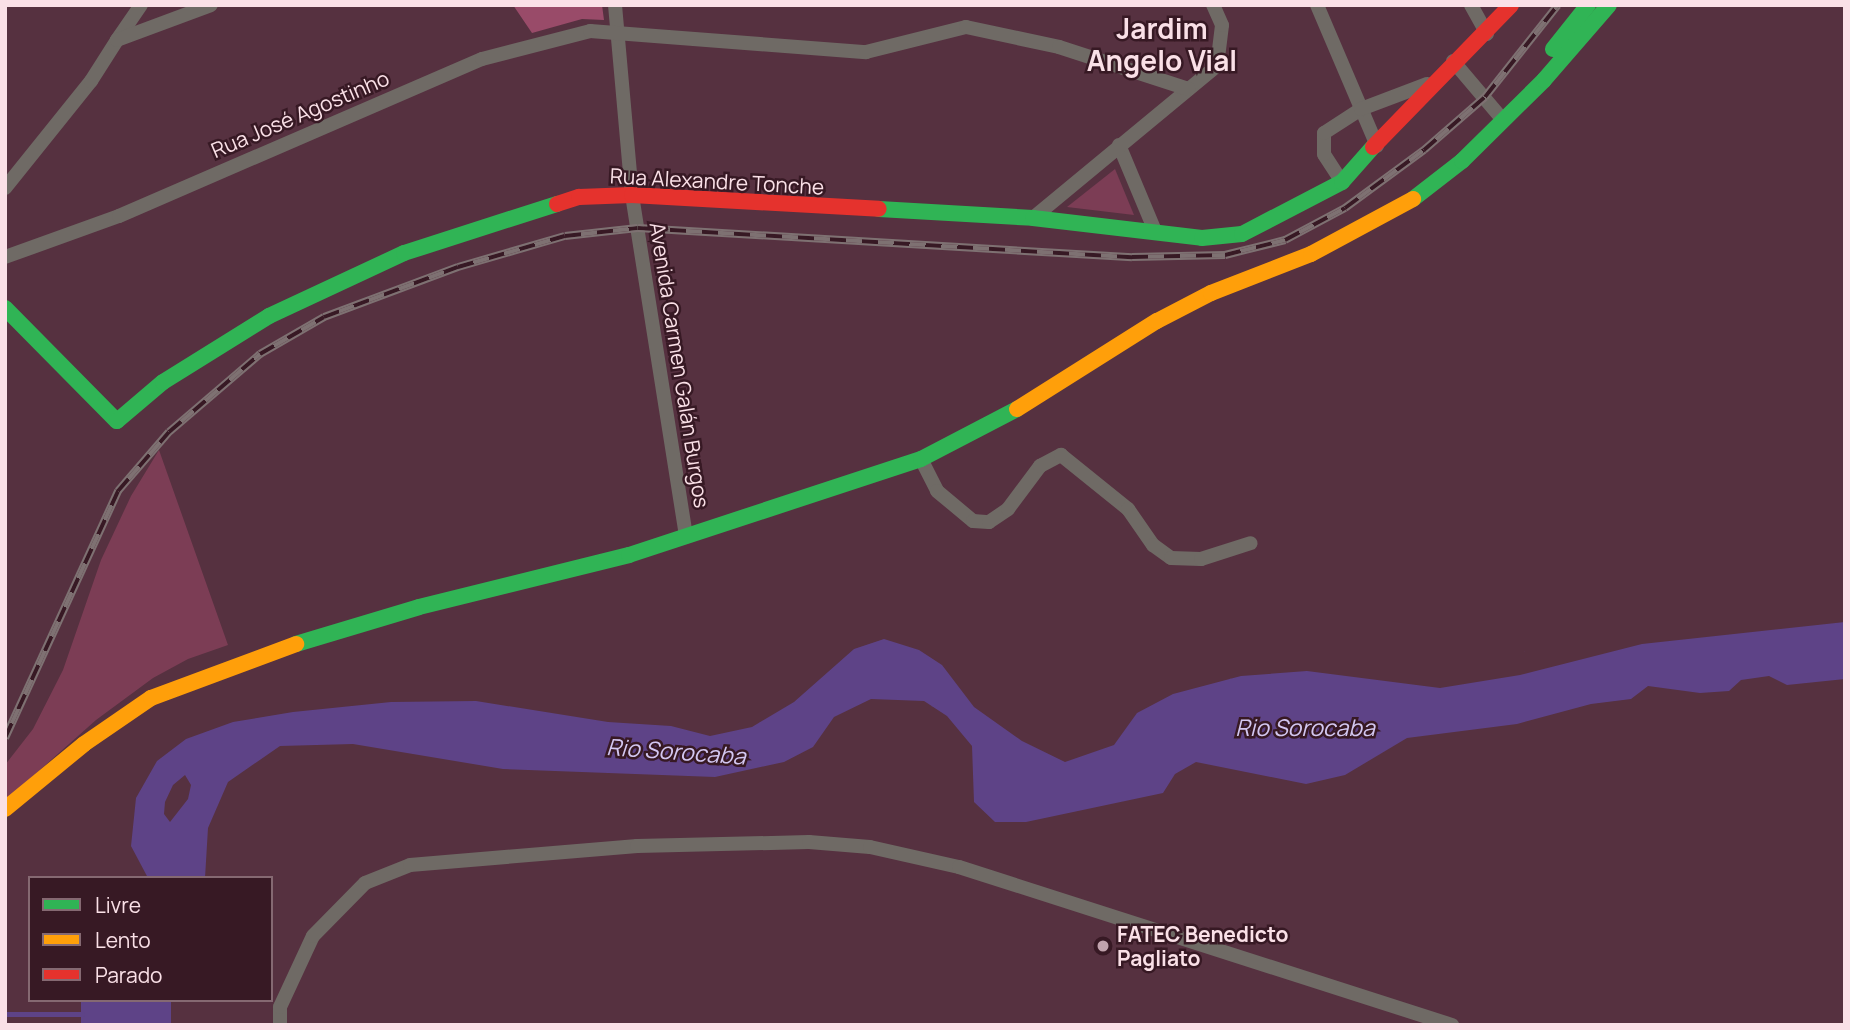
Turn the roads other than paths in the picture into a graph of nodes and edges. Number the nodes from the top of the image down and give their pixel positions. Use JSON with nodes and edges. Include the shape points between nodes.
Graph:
{"nodes":[{"id":1,"x":141,"y":5,"type":"edge"},
{"id":2,"x":211,"y":5,"type":"edge"},
{"id":3,"x":615,"y":5,"type":"edge"},
{"id":4,"x":1213,"y":5,"type":"edge"},
{"id":5,"x":1317,"y":5,"type":"edge"},
{"id":6,"x":1471,"y":5,"type":"edge"},
{"id":7,"x":1511,"y":5,"type":"edge"},
{"id":8,"x":1588,"y":5,"type":"edge"},
{"id":9,"x":1609,"y":5,"type":"edge"},
{"id":10,"x":617,"y":33,"type":"junction"},
{"id":11,"x":1487,"y":34,"type":"junction"},
{"id":12,"x":117,"y":40,"type":"junction"},
{"id":13,"x":1453,"y":61,"type":"junction"},
{"id":14,"x":1432,"y":82,"type":"junction"},
{"id":15,"x":1188,"y":89,"type":"junction"},
{"id":16,"x":1361,"y":109,"type":"junction"},
{"id":17,"x":1508,"y":115,"type":"junction"},
{"id":18,"x":1119,"y":145,"type":"junction"},
{"id":19,"x":1377,"y":146,"type":"junction"},
{"id":20,"x":1342,"y":182,"type":"junction"},
{"id":21,"x":5,"y":188,"type":"edge"},
{"id":22,"x":632,"y":195,"type":"junction"},
{"id":23,"x":1033,"y":218,"type":"junction"},
{"id":24,"x":1155,"y":231,"type":"junction"},
{"id":25,"x":5,"y":257,"type":"edge"},
{"id":26,"x":5,"y":309,"type":"edge"},
{"id":27,"x":921,"y":459,"type":"junction"},
{"id":28,"x":686,"y":537,"type":"junction"},
{"id":29,"x":1251,"y":543,"type":"dead end"},
{"id":30,"x":5,"y":809,"type":"edge"},
{"id":31,"x":280,"y":1025,"type":"edge"},
{"id":32,"x":1452,"y":1025,"type":"edge"}],
"edges":[{"from":1,"to":12,"type":"street"},
{"from":2,"to":12,"type":"street"},
{"from":3,"to":10,"type":"street","name":"Avenida Carmen Galán Burgos"},
{"from":4,"to":15,"type":"street","via":[[1222,25],[1217,66]]},
{"from":5,"to":16,"type":"street"},
{"from":6,"to":11,"type":"street"},
{"from":7,"to":11,"type":"main road","name":"Rua Alexandre Tonche"},
{"from":8,"to":17,"type":"main road"},
{"from":9,"to":17,"type":"main road"},
{"from":10,"to":15,"type":"street","name":"Rua José Agostinho","via":[[866,52],[966,27],[1059,47]]},
{"from":10,"to":22,"type":"street","name":"Avenida Carmen Galán Burgos"},
{"from":10,"to":25,"type":"street","name":"Rua José Agostinho","via":[[590,31],[482,59],[119,216]]},
{"from":11,"to":13,"type":"main road","name":"Rua Alexandre Tonche"},
{"from":12,"to":21,"type":"street"},
{"from":13,"to":14,"type":"main road","name":"Rua Alexandre Tonche"},
{"from":13,"to":17,"type":"street"},
{"from":14,"to":16,"type":"street"},
{"from":14,"to":19,"type":"main road","name":"Rua Alexandre Tonche"},
{"from":15,"to":18,"type":"street"},
{"from":16,"to":19,"type":"street"},
{"from":16,"to":20,"type":"street","via":[[1324,133],[1324,154]]},
{"from":17,"to":27,"type":"main road","via":[[1462,161],[1373,225],[1178,310],[1033,402]]},
{"from":18,"to":23,"type":"street"},
{"from":18,"to":24,"type":"street"},
{"from":19,"to":20,"type":"main road","name":"Rua Alexandre Tonche"},
{"from":20,"to":24,"type":"main road","name":"Rua Alexandre Tonche","via":[[1242,234],[1202,238]]},
{"from":22,"to":23,"type":"main road","name":"Rua Alexandre Tonche"},
{"from":22,"to":26,"type":"main road","name":"Rua Alexandre Tonche","via":[[579,197],[404,253],[269,316],[163,382],[117,421]]},
{"from":22,"to":28,"type":"street","name":"Avenida Carmen Galán Burgos"},
{"from":23,"to":24,"type":"main road","name":"Rua Alexandre Tonche"},
{"from":27,"to":28,"type":"main road"},
{"from":27,"to":29,"type":"street","via":[[937,491],[972,521],[989,522],[1008,509],[1040,466],[1061,455],[1128,509],[1153,545],[1171,558],[1201,559]]},
{"from":28,"to":30,"type":"main road","via":[[419,607],[248,659],[151,698],[84,744]]},
{"from":31,"to":32,"type":"street","via":[[280,1007],[313,936],[365,883],[410,865],[637,846],[808,842],[870,847],[959,867]]}]}
